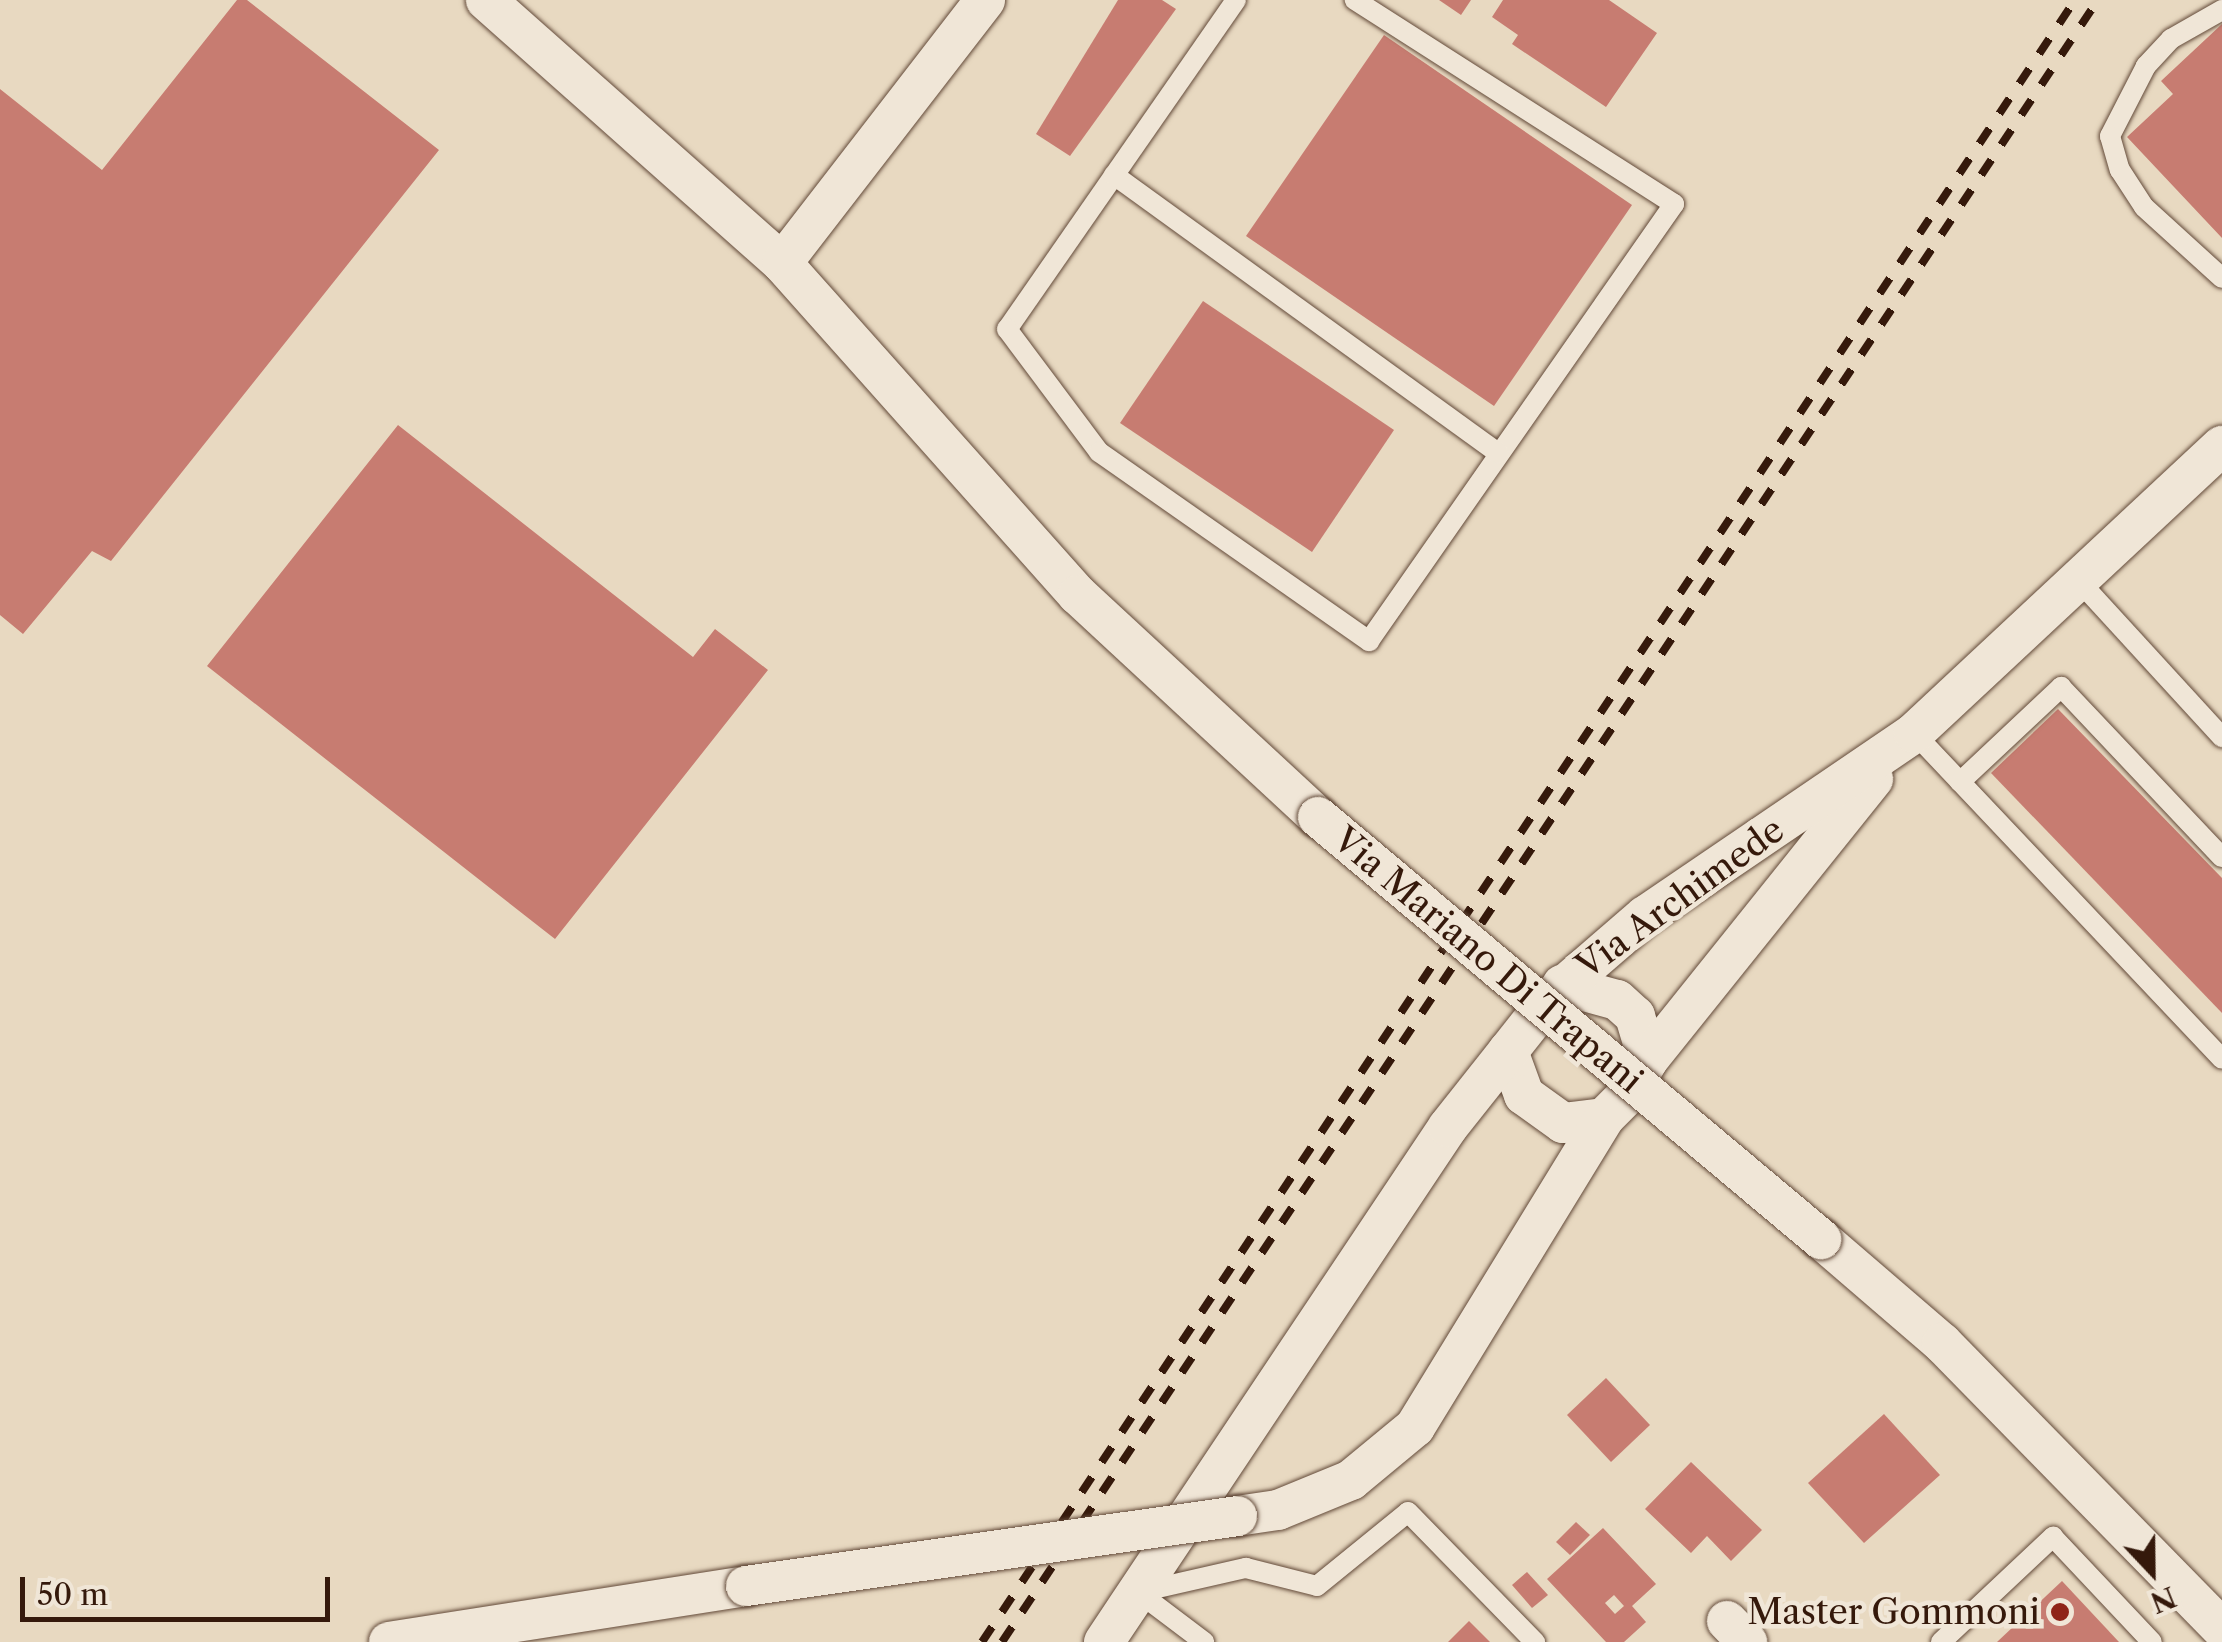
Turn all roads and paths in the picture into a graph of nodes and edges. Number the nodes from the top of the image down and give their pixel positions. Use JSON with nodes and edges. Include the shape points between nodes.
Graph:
{"nodes":[{"id":1,"x":486,"y":0,"type":"edge"},
{"id":2,"x":985,"y":0,"type":"edge"},
{"id":3,"x":1236,"y":0,"type":"edge"},
{"id":4,"x":1355,"y":0,"type":"edge"},
{"id":5,"x":2222,"y":10,"type":"edge"},
{"id":6,"x":1114,"y":175,"type":"junction"},
{"id":7,"x":782,"y":263,"type":"junction"},
{"id":8,"x":2222,"y":278,"type":"edge"},
{"id":9,"x":2222,"y":446,"type":"edge"},
{"id":10,"x":1499,"y":454,"type":"junction"},
{"id":11,"x":2079,"y":581,"type":"junction"},
{"id":12,"x":1914,"y":733,"type":"junction"},
{"id":13,"x":2222,"y":736,"type":"edge"},
{"id":14,"x":1960,"y":782,"type":"junction"},
{"id":15,"x":2222,"y":857,"type":"edge"},
{"id":16,"x":1562,"y":986,"type":"junction"},
{"id":17,"x":1508,"y":1051,"type":"junction"},
{"id":18,"x":2222,"y":1059,"type":"edge"},
{"id":19,"x":1648,"y":1060,"type":"junction"},
{"id":20,"x":1461,"y":1111,"type":"junction"},
{"id":21,"x":1560,"y":1132,"type":"junction"},
{"id":22,"x":1138,"y":1592,"type":"junction"},
{"id":23,"x":2222,"y":1629,"type":"edge"},
{"id":24,"x":389,"y":1642,"type":"edge"},
{"id":25,"x":1104,"y":1642,"type":"edge"},
{"id":26,"x":1204,"y":1642,"type":"edge"},
{"id":27,"x":1535,"y":1642,"type":"edge"},
{"id":28,"x":1942,"y":1642,"type":"edge"},
{"id":29,"x":2152,"y":1642,"type":"edge"}],
"edges":[{"from":1,"to":7,"type":"street","name":"Via Mariano Di Trapani"},
{"from":2,"to":7,"type":"street"},
{"from":3,"to":6,"type":"lane"},
{"from":4,"to":10,"type":"lane","via":[[1674,204]]},
{"from":5,"to":8,"type":"lane","via":[[2171,38],[2146,66],[2110,136],[2120,170],[2144,207]]},
{"from":6,"to":10,"type":"lane"},
{"from":6,"to":10,"type":"lane","via":[[1007,330],[1099,452],[1369,642]]},
{"from":7,"to":23,"type":"street","name":"Via Mariano Di Trapani","bridge":true,"via":[[1078,595],[1318,817],[1942,1343]]},
{"from":9,"to":11,"type":"street","name":"Via Archimede"},
{"from":11,"to":12,"type":"street","name":"Via Archimede"},
{"from":11,"to":13,"type":"lane"},
{"from":12,"to":14,"type":"lane"},
{"from":12,"to":16,"type":"street","name":"Via Archimede","via":[[1645,916]]},
{"from":12,"to":19,"type":"street"},
{"from":14,"to":15,"type":"lane","via":[[2061,687]]},
{"from":14,"to":18,"type":"lane"},
{"from":16,"to":17,"type":"street","name":"Via Archimede"},
{"from":16,"to":19,"type":"street","via":[[1617,1000],[1640,1026]]},
{"from":17,"to":20,"type":"street","name":"Via Archimede"},
{"from":17,"to":21,"type":"street","via":[[1524,1096]]},
{"from":19,"to":21,"type":"street","via":[[1604,1118]]},
{"from":20,"to":21,"type":"street"},
{"from":20,"to":22,"type":"street","name":"Via Archimede"},
{"from":21,"to":24,"type":"street","bridge":true,"via":[[1416,1427],[1352,1480],[1278,1510]]},
{"from":22,"to":25,"type":"street","name":"Via Archimede"},
{"from":22,"to":26,"type":"lane"},
{"from":22,"to":27,"type":"lane","via":[[1246,1568],[1317,1586],[1408,1512]]},
{"from":28,"to":29,"type":"lane","via":[[2053,1536]]}]}
